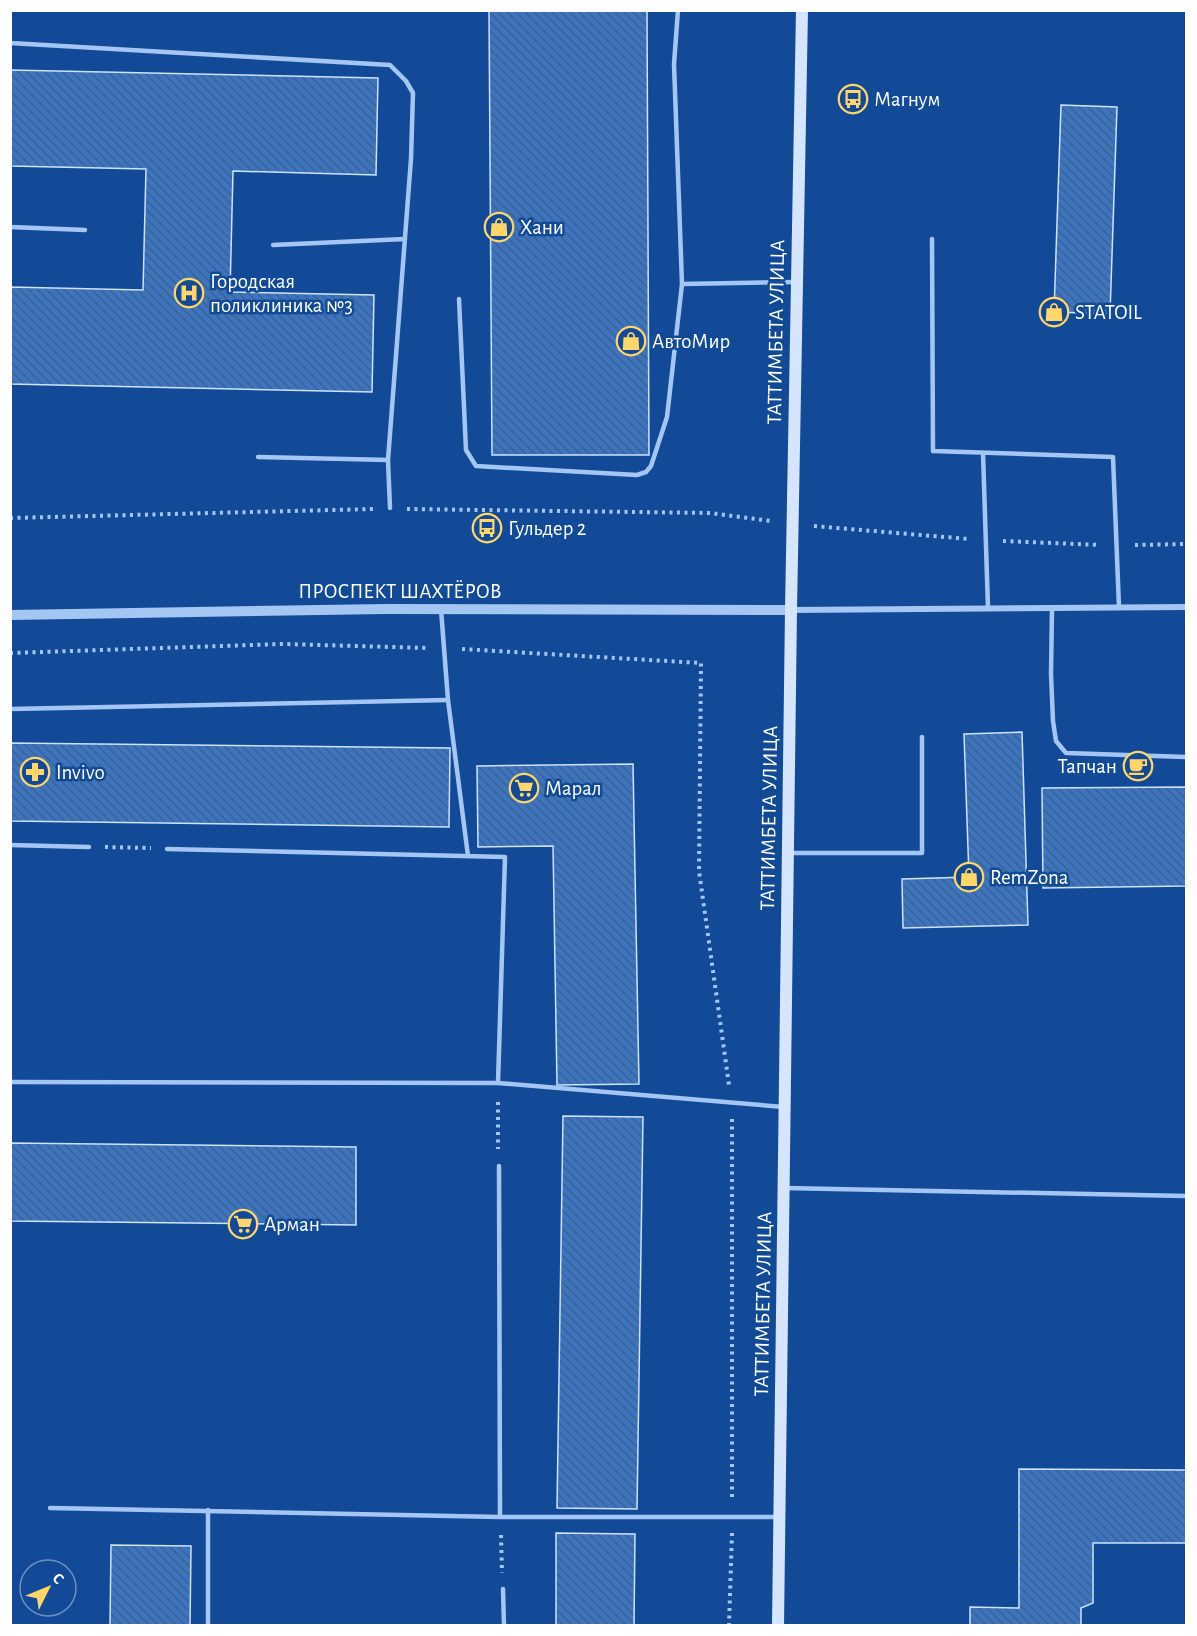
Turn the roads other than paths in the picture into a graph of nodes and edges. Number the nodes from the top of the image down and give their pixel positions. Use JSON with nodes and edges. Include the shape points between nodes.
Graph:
{"nodes":[{"id":1,"x":678,"y":10,"type":"edge"},
{"id":2,"x":802,"y":10,"type":"edge"},
{"id":3,"x":10,"y":43,"type":"edge"},
{"id":4,"x":10,"y":227,"type":"edge"},
{"id":5,"x":85,"y":230,"type":"dead end"},
{"id":6,"x":405,"y":239,"type":"junction"},
{"id":7,"x":932,"y":239,"type":"dead end"},
{"id":8,"x":273,"y":245,"type":"dead end"},
{"id":9,"x":797,"y":282,"type":"junction"},
{"id":10,"x":682,"y":284,"type":"junction"},
{"id":11,"x":459,"y":299,"type":"dead end"},
{"id":12,"x":983,"y":453,"type":"junction"},
{"id":13,"x":258,"y":457,"type":"dead end"},
{"id":14,"x":388,"y":460,"type":"junction"},
{"id":15,"x":390,"y":508,"type":"road end"},
{"id":16,"x":1119,"y":607,"type":"junction"},
{"id":17,"x":1186,"y":607,"type":"edge"},
{"id":18,"x":988,"y":608,"type":"junction"},
{"id":19,"x":1052,"y":608,"type":"junction"},
{"id":20,"x":441,"y":609,"type":"junction"},
{"id":21,"x":791,"y":610,"type":"junction"},
{"id":22,"x":10,"y":615,"type":"edge"},
{"id":23,"x":448,"y":700,"type":"junction"},
{"id":24,"x":10,"y":709,"type":"edge"},
{"id":25,"x":922,"y":737,"type":"dead end"},
{"id":26,"x":1186,"y":757,"type":"edge"},
{"id":27,"x":10,"y":845,"type":"edge"},
{"id":28,"x":89,"y":847,"type":"road end"},
{"id":29,"x":167,"y":849,"type":"road end"},
{"id":30,"x":788,"y":853,"type":"junction"},
{"id":31,"x":468,"y":856,"type":"junction"},
{"id":32,"x":10,"y":1082,"type":"edge"},
{"id":33,"x":498,"y":1083,"type":"junction"},
{"id":34,"x":785,"y":1107,"type":"junction"},
{"id":35,"x":499,"y":1166,"type":"road end"},
{"id":36,"x":784,"y":1188,"type":"junction"},
{"id":37,"x":1186,"y":1196,"type":"edge"},
{"id":38,"x":50,"y":1508,"type":"dead end"},
{"id":39,"x":208,"y":1510,"type":"junction"},
{"id":40,"x":500,"y":1517,"type":"junction"},
{"id":41,"x":778,"y":1517,"type":"junction"},
{"id":42,"x":503,"y":1589,"type":"road end"},
{"id":43,"x":208,"y":1626,"type":"edge"},
{"id":44,"x":504,"y":1626,"type":"edge"},
{"id":45,"x":778,"y":1626,"type":"edge"}],
"edges":[{"from":1,"to":10,"type":"lane","via":[[674,64]]},
{"from":2,"to":9,"type":"main road","name":"ТАТТИМБЕТА УЛИЦА"},
{"from":3,"to":6,"type":"lane","via":[[390,65],[413,93]]},
{"from":4,"to":5,"type":"lane"},
{"from":6,"to":8,"type":"lane"},
{"from":6,"to":14,"type":"lane"},
{"from":7,"to":12,"type":"lane","via":[[933,451]]},
{"from":9,"to":10,"type":"lane"},
{"from":9,"to":21,"type":"main road","name":"ТАТТИМБЕТА УЛИЦА"},
{"from":10,"to":11,"type":"lane","via":[[667,417],[651,466],[637,475],[476,466],[466,450]]},
{"from":12,"to":16,"type":"lane","via":[[1113,457]]},
{"from":12,"to":18,"type":"lane"},
{"from":13,"to":14,"type":"lane"},
{"from":14,"to":15,"type":"lane"},
{"from":16,"to":17,"type":"street"},
{"from":16,"to":19,"type":"street"},
{"from":18,"to":19,"type":"street"},
{"from":18,"to":21,"type":"street"},
{"from":19,"to":26,"type":"lane","via":[[1053,721],[1056,741],[1066,753]]},
{"from":20,"to":21,"type":"street","name":"ПРОСПЕКТ ШАХТЁРОВ"},
{"from":20,"to":22,"type":"street","name":"ПРОСПЕКТ ШАХТЁРОВ"},
{"from":20,"to":23,"type":"lane"},
{"from":21,"to":30,"type":"main road","name":"ТАТТИМБЕТА УЛИЦА"},
{"from":23,"to":24,"type":"lane"},
{"from":23,"to":31,"type":"lane"},
{"from":25,"to":30,"type":"lane","via":[[922,854]]},
{"from":27,"to":28,"type":"lane"},
{"from":29,"to":31,"type":"lane"},
{"from":30,"to":34,"type":"main road","name":"ТАТТИМБЕТА УЛИЦА"},
{"from":31,"to":33,"type":"lane","via":[[505,857]]},
{"from":32,"to":33,"type":"lane"},
{"from":33,"to":34,"type":"lane"},
{"from":34,"to":36,"type":"main road","name":"ТАТТИМБЕТА УЛИЦА"},
{"from":35,"to":40,"type":"lane"},
{"from":36,"to":37,"type":"lane"},
{"from":36,"to":41,"type":"main road","name":"ТАТТИМБЕТА УЛИЦА"},
{"from":38,"to":39,"type":"lane"},
{"from":39,"to":40,"type":"lane"},
{"from":39,"to":43,"type":"lane"},
{"from":40,"to":41,"type":"lane"},
{"from":41,"to":45,"type":"main road","name":"ТАТТИМБЕТА УЛИЦА"},
{"from":42,"to":44,"type":"lane"}]}
